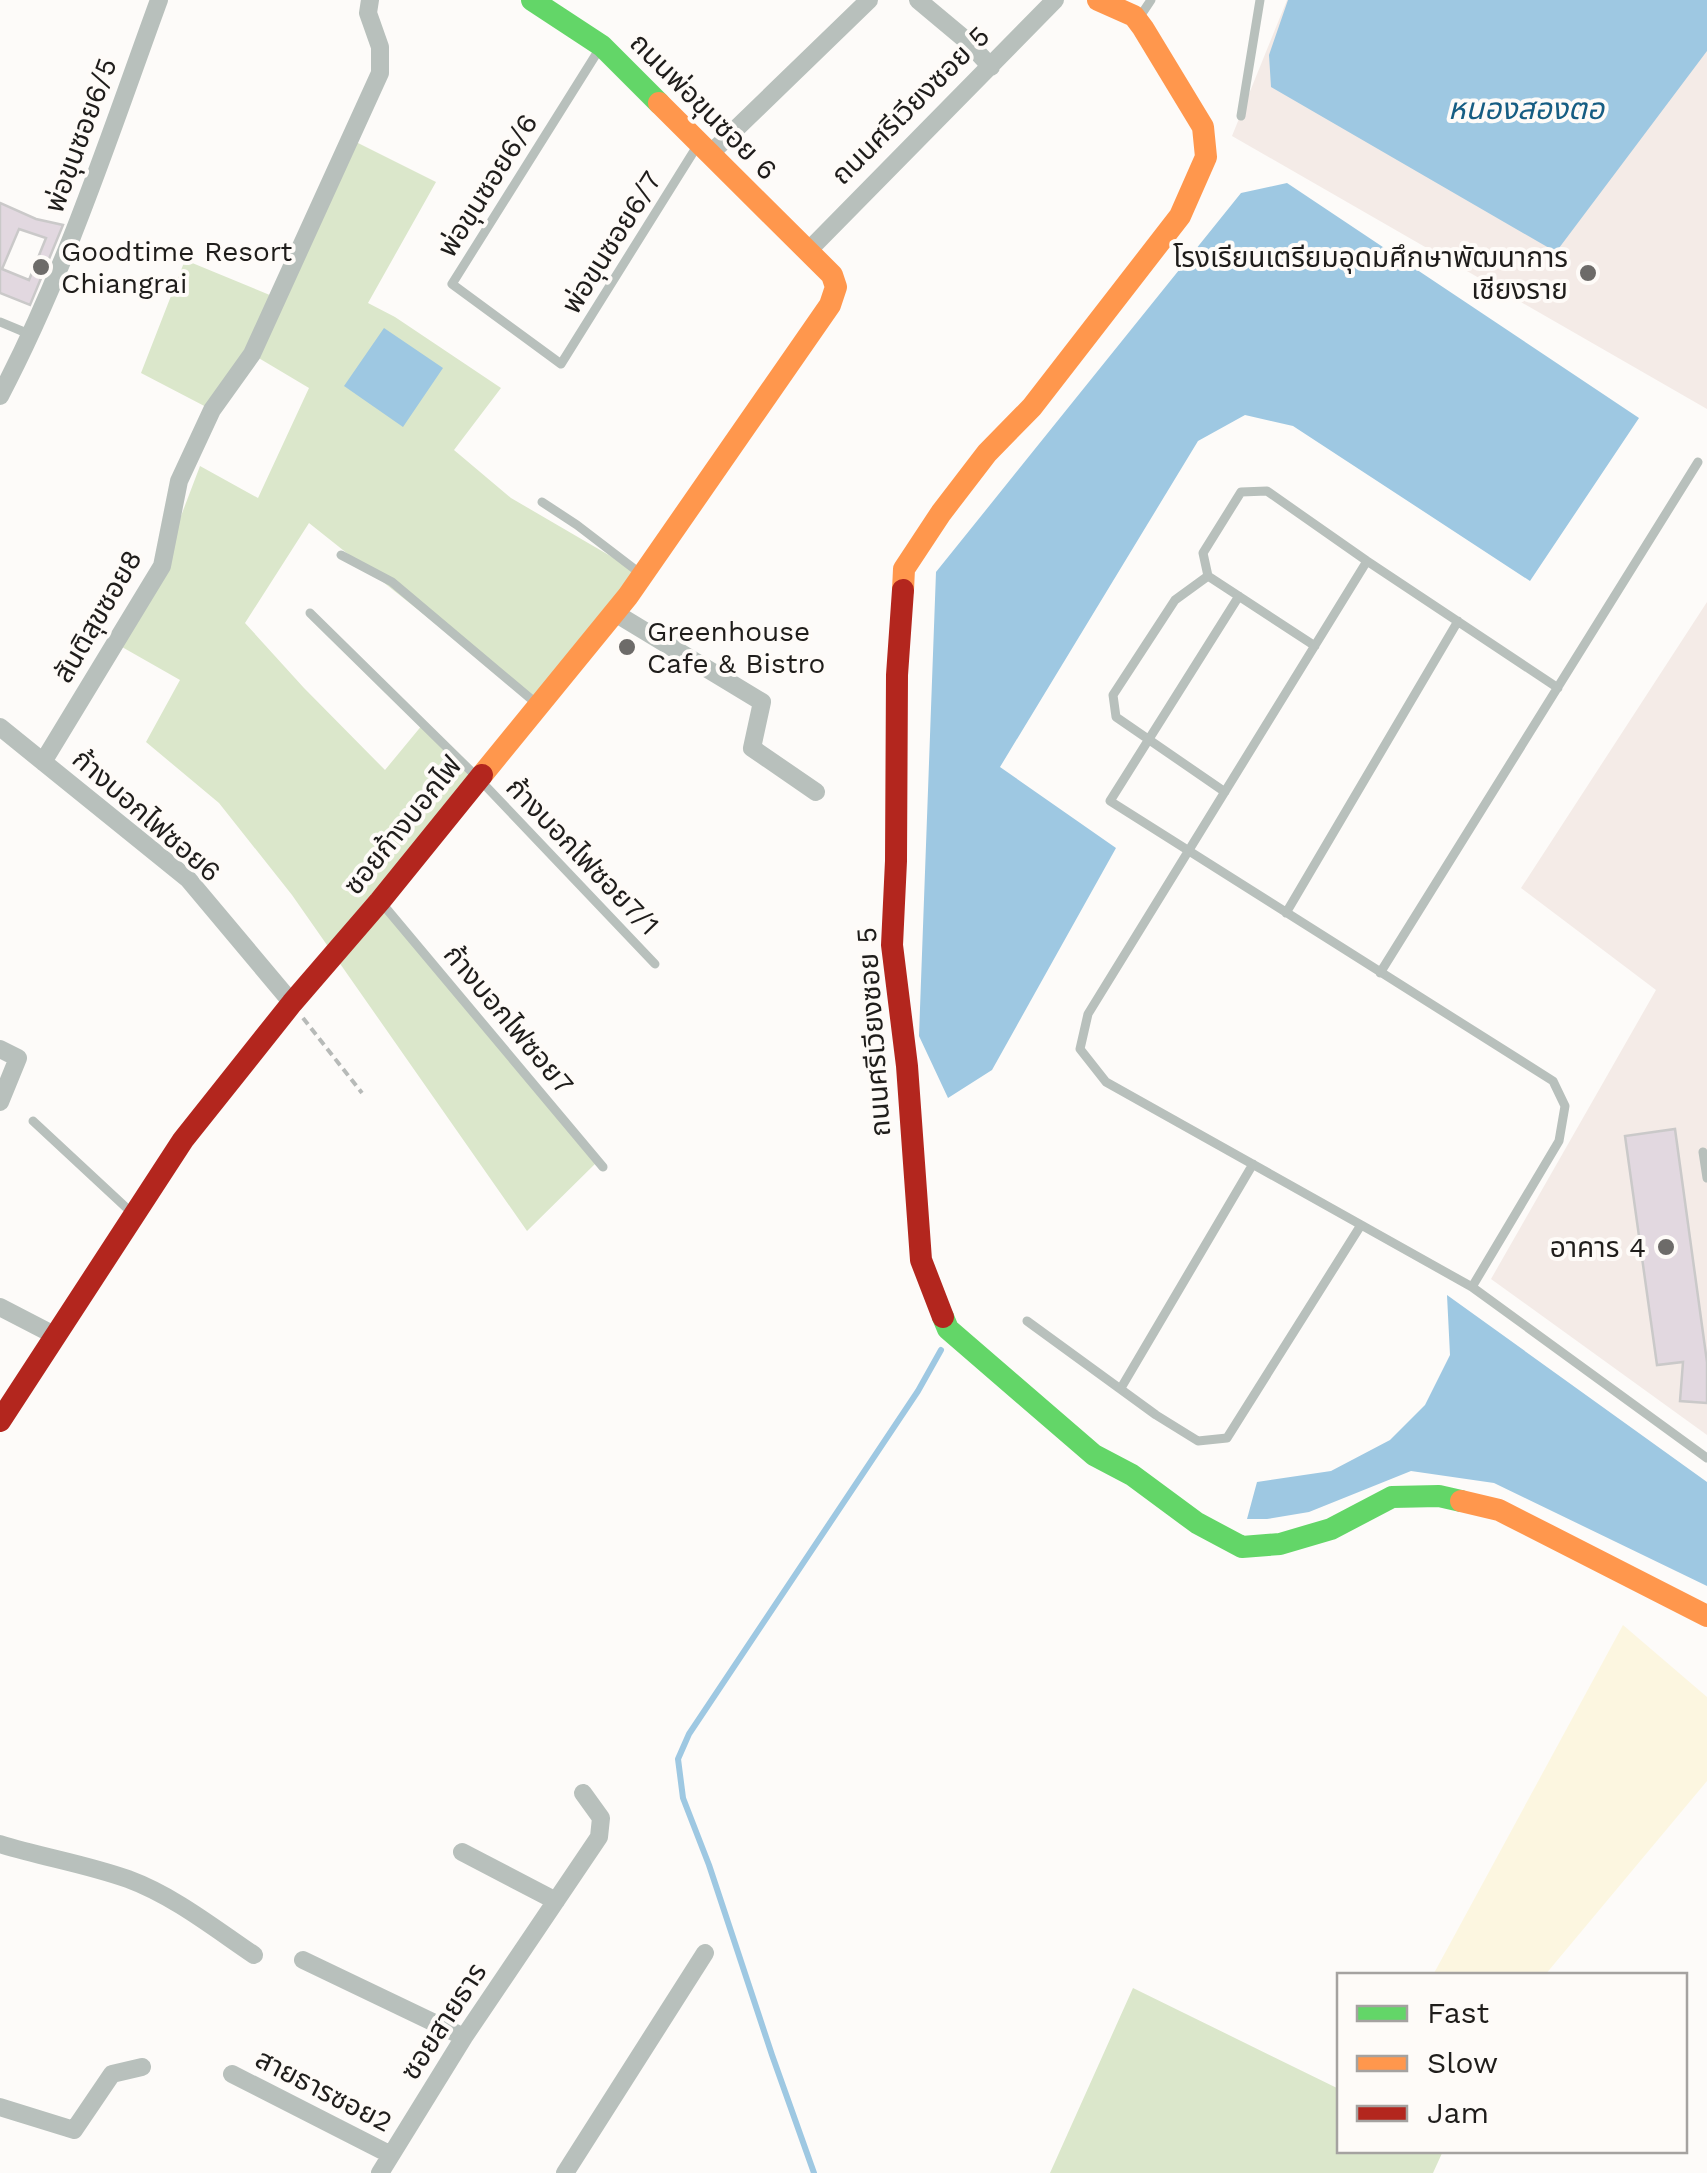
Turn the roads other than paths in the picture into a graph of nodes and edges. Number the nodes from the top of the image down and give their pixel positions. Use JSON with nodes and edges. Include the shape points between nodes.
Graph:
{"nodes":[{"id":1,"x":159,"y":0,"type":"edge"},
{"id":2,"x":370,"y":0,"type":"edge"},
{"id":3,"x":532,"y":0,"type":"edge"},
{"id":4,"x":869,"y":0,"type":"edge"},
{"id":5,"x":918,"y":0,"type":"edge"},
{"id":6,"x":1054,"y":0,"type":"edge"},
{"id":7,"x":1098,"y":0,"type":"edge"},
{"id":8,"x":1151,"y":0,"type":"edge"},
{"id":9,"x":1260,"y":0,"type":"edge"},
{"id":10,"x":1137,"y":20,"type":"junction"},
{"id":11,"x":602,"y":46,"type":"junction"},
{"id":12,"x":990,"y":67,"type":"junction"},
{"id":13,"x":1240,"y":116,"type":"dead end"},
{"id":14,"x":704,"y":149,"type":"junction"},
{"id":15,"x":815,"y":260,"type":"junction"},
{"id":16,"x":0,"y":322,"type":"edge"},
{"id":17,"x":32,"y":335,"type":"junction"},
{"id":18,"x":561,"y":364,"type":"joint"},
{"id":19,"x":0,"y":396,"type":"edge"},
{"id":20,"x":1698,"y":462,"type":"dead end"},
{"id":21,"x":542,"y":502,"type":"dead end"},
{"id":22,"x":342,"y":555,"type":"dead end"},
{"id":23,"x":1367,"y":561,"type":"junction"},
{"id":24,"x":643,"y":575,"type":"junction"},
{"id":25,"x":1208,"y":576,"type":"junction"},
{"id":26,"x":1239,"y":596,"type":"junction"},
{"id":27,"x":310,"y":612,"type":"dead end"},
{"id":28,"x":615,"y":612,"type":"junction"},
{"id":29,"x":1458,"y":621,"type":"junction"},
{"id":30,"x":1315,"y":646,"type":"junction"},
{"id":31,"x":1558,"y":688,"type":"junction"},
{"id":32,"x":539,"y":706,"type":"junction"},
{"id":33,"x":0,"y":727,"type":"edge"},
{"id":34,"x":1148,"y":741,"type":"junction"},
{"id":35,"x":43,"y":762,"type":"junction"},
{"id":36,"x":479,"y":779,"type":"junction"},
{"id":37,"x":816,"y":792,"type":"dead end"},
{"id":38,"x":1225,"y":792,"type":"junction"},
{"id":39,"x":1188,"y":852,"type":"junction"},
{"id":40,"x":380,"y":900,"type":"junction"},
{"id":41,"x":1286,"y":913,"type":"junction"},
{"id":42,"x":655,"y":964,"type":"dead end"},
{"id":43,"x":1380,"y":972,"type":"junction"},
{"id":44,"x":292,"y":1003,"type":"junction"},
{"id":45,"x":0,"y":1049,"type":"edge"},
{"id":46,"x":0,"y":1102,"type":"edge"},
{"id":47,"x":33,"y":1121,"type":"dead end"},
{"id":48,"x":1704,"y":1152,"type":"dead end"},
{"id":49,"x":1253,"y":1164,"type":"junction"},
{"id":50,"x":603,"y":1167,"type":"dead end"},
{"id":51,"x":1707,"y":1178,"type":"edge"},
{"id":52,"x":134,"y":1215,"type":"junction"},
{"id":53,"x":1361,"y":1225,"type":"junction"},
{"id":54,"x":1472,"y":1287,"type":"junction"},
{"id":55,"x":0,"y":1308,"type":"edge"},
{"id":56,"x":1028,"y":1321,"type":"dead end"},
{"id":57,"x":54,"y":1334,"type":"junction"},
{"id":58,"x":1121,"y":1388,"type":"junction"},
{"id":59,"x":0,"y":1421,"type":"edge"},
{"id":60,"x":1707,"y":1458,"type":"edge"},
{"id":61,"x":1707,"y":1616,"type":"edge"},
{"id":62,"x":583,"y":1793,"type":"dead end"},
{"id":63,"x":6,"y":1846,"type":"edge"},
{"id":64,"x":462,"y":1852,"type":"dead end"},
{"id":65,"x":556,"y":1901,"type":"junction"},
{"id":66,"x":706,"y":1953,"type":"dead end"},
{"id":67,"x":254,"y":1955,"type":"dead end"},
{"id":68,"x":303,"y":1960,"type":"dead end"},
{"id":69,"x":464,"y":2038,"type":"junction"},
{"id":70,"x":142,"y":2067,"type":"dead end"},
{"id":71,"x":232,"y":2074,"type":"dead end"},
{"id":72,"x":0,"y":2107,"type":"edge"},
{"id":73,"x":391,"y":2155,"type":"junction"},
{"id":74,"x":380,"y":2173,"type":"edge"},
{"id":75,"x":566,"y":2173,"type":"edge"}],
"edges":[{"from":1,"to":17,"type":"street","name":"พ่อขุนซอย6/5"},
{"from":2,"to":35,"type":"street","name":"สันติสุขซอย8","via":[[380,72],[252,354],[212,410],[178,480],[162,566]]},
{"from":3,"to":11,"type":"street","name":"ถนนพ่อขุนซอย 6"},
{"from":4,"to":14,"type":"street"},
{"from":5,"to":12,"type":"street"},
{"from":6,"to":12,"type":"street","name":"ถนนศรีเวียงซอย 5"},
{"from":7,"to":10,"type":"street"},
{"from":8,"to":10,"type":"lane"},
{"from":9,"to":13,"type":"lane"},
{"from":10,"to":61,"type":"street","name":"ถนนศรีเวียงซอย 5","via":[[1203,127],[1206,156],[1180,216],[1032,407],[964,482],[904,569],[892,945],[921,1260],[948,1329],[1094,1455],[1242,1547],[1331,1529],[1392,1497],[1439,1496],[1499,1510]]},
{"from":11,"to":14,"type":"street","name":"ถนนพ่อขุนซอย 6"},
{"from":11,"to":18,"type":"lane","name":"พ่อขุนซอย6/6","via":[[452,284]]},
{"from":12,"to":15,"type":"street","name":"ถนนศรีเวียงซอย 5"},
{"from":14,"to":15,"type":"street","name":"ถนนพ่อขุนซอย 6"},
{"from":14,"to":18,"type":"lane","name":"พ่อขุนซอย6/7"},
{"from":15,"to":24,"type":"street","name":"ซอยก้างบอกไฟ","via":[[832,275],[830,304]]},
{"from":16,"to":17,"type":"lane"},
{"from":17,"to":19,"type":"street","name":"พ่อขุนซอย6/5"},
{"from":20,"to":31,"type":"lane"},
{"from":21,"to":24,"type":"lane"},
{"from":22,"to":32,"type":"lane","via":[[392,582]]},
{"from":23,"to":25,"type":"lane","via":[[1267,491],[1241,492],[1203,553]]},
{"from":23,"to":29,"type":"lane"},
{"from":23,"to":30,"type":"lane"},
{"from":24,"to":28,"type":"street","name":"ซอยก้างบอกไฟ"},
{"from":25,"to":26,"type":"lane"},
{"from":25,"to":34,"type":"lane","via":[[1175,600],[1114,695],[1116,717]]},
{"from":26,"to":30,"type":"lane"},
{"from":26,"to":34,"type":"lane"},
{"from":27,"to":36,"type":"lane","name":"ก้างบอกไฟซอย7/1"},
{"from":28,"to":32,"type":"street","name":"ซอยก้างบอกไฟ"},
{"from":28,"to":37,"type":"street","via":[[762,702],[752,748]]},
{"from":29,"to":31,"type":"lane"},
{"from":29,"to":41,"type":"lane"},
{"from":30,"to":38,"type":"lane"},
{"from":31,"to":43,"type":"lane"},
{"from":32,"to":36,"type":"street","name":"ซอยก้างบอกไฟ"},
{"from":33,"to":35,"type":"street","name":"ก้างบอกไฟซอย6"},
{"from":34,"to":38,"type":"lane"},
{"from":34,"to":39,"type":"lane","via":[[1110,801]]},
{"from":35,"to":44,"type":"street","name":"ก้างบอกไฟซอย6","via":[[188,879]]},
{"from":36,"to":40,"type":"street","name":"ซอยก้างบอกไฟ"},
{"from":36,"to":42,"type":"lane","name":"ก้างบอกไฟซอย7/1"},
{"from":38,"to":39,"type":"lane"},
{"from":39,"to":41,"type":"lane"},
{"from":39,"to":49,"type":"lane","via":[[1088,1014],[1080,1049],[1106,1082]]},
{"from":40,"to":44,"type":"street","name":"ซอยก้างบอกไฟ"},
{"from":40,"to":50,"type":"lane","name":"ก้างบอกไฟซอย7"},
{"from":41,"to":43,"type":"lane"},
{"from":43,"to":54,"type":"lane","via":[[1553,1081],[1565,1106],[1558,1141]]},
{"from":44,"to":52,"type":"street","name":"ซอยก้างบอกไฟ","via":[[183,1140]]},
{"from":45,"to":46,"type":"street","via":[[18,1058]]},
{"from":47,"to":52,"type":"lane"},
{"from":48,"to":51,"type":"lane"},
{"from":49,"to":53,"type":"lane"},
{"from":49,"to":58,"type":"lane"},
{"from":52,"to":57,"type":"street","name":"ซอยก้างบอกไฟ"},
{"from":53,"to":54,"type":"lane"},
{"from":53,"to":58,"type":"lane","via":[[1227,1438],[1198,1442]]},
{"from":54,"to":60,"type":"lane"},
{"from":55,"to":57,"type":"street"},
{"from":56,"to":58,"type":"lane"},
{"from":57,"to":59,"type":"street","name":"ซอยก้างบอกไฟ"},
{"from":62,"to":65,"type":"street","name":"ซอยสายธาร","via":[[601,1818],[599,1838]]},
{"from":63,"to":67,"type":"street","via":[[145,1886]]},
{"from":64,"to":65,"type":"street"},
{"from":65,"to":69,"type":"street","name":"ซอยสายธาร"},
{"from":66,"to":75,"type":"street"},
{"from":68,"to":69,"type":"street"},
{"from":69,"to":73,"type":"street","name":"ซอยสายธาร"},
{"from":70,"to":72,"type":"street","via":[[112,2074],[74,2130]]},
{"from":71,"to":73,"type":"street","name":"สายธารซอย2"},
{"from":73,"to":74,"type":"street","name":"ซอยสายธาร"}]}
